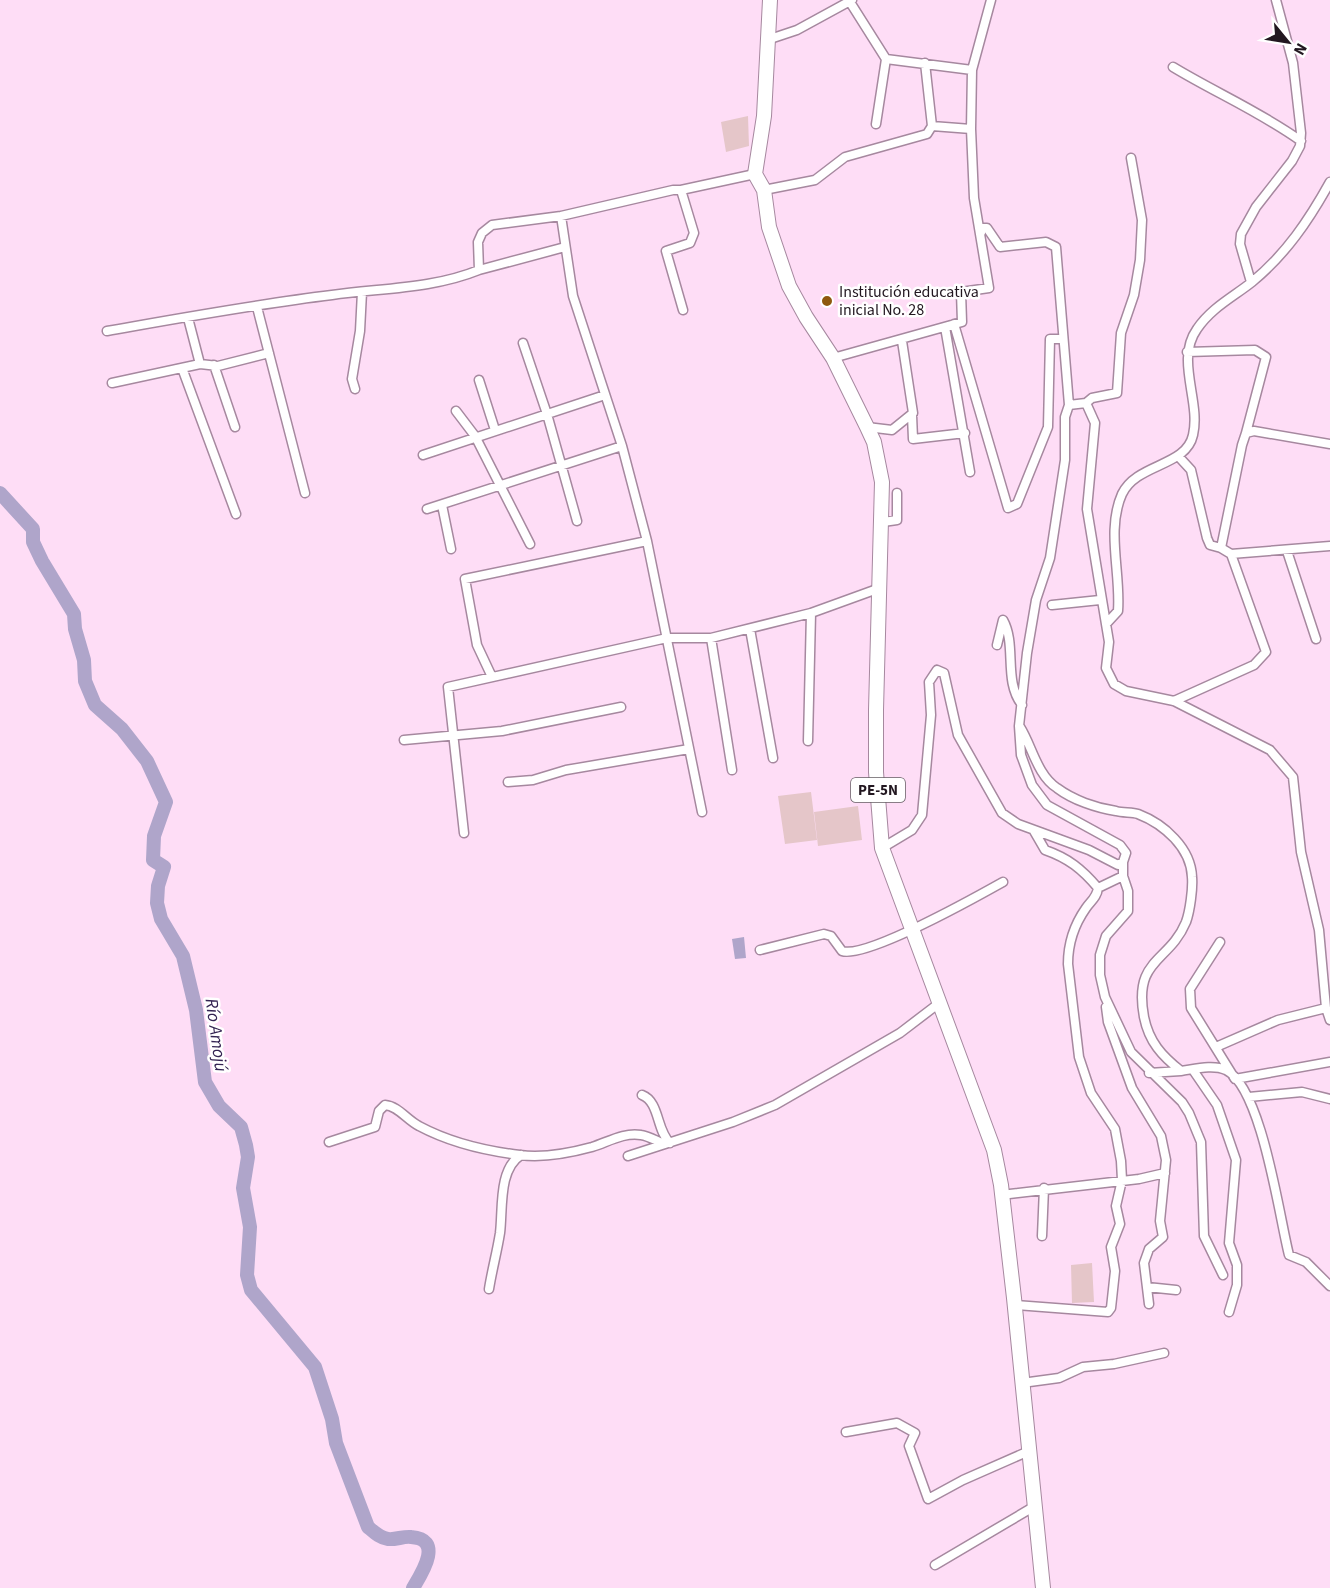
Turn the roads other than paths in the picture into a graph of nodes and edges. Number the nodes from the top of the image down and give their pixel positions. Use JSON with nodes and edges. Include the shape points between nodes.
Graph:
{"nodes":[{"id":1,"x":770,"y":0,"type":"edge"},
{"id":2,"x":991,"y":0,"type":"edge"},
{"id":3,"x":1276,"y":0,"type":"edge"},
{"id":4,"x":851,"y":1,"type":"edge"},
{"id":5,"x":770,"y":39,"type":"junction"},
{"id":6,"x":886,"y":58,"type":"junction"},
{"id":7,"x":926,"y":63,"type":"junction"},
{"id":8,"x":1173,"y":67,"type":"dead end"},
{"id":9,"x":972,"y":70,"type":"junction"},
{"id":10,"x":876,"y":124,"type":"dead end"},
{"id":11,"x":932,"y":126,"type":"junction"},
{"id":12,"x":971,"y":129,"type":"junction"},
{"id":13,"x":1301,"y":141,"type":"junction"},
{"id":14,"x":1131,"y":158,"type":"dead end"},
{"id":15,"x":755,"y":174,"type":"junction"},
{"id":16,"x":1330,"y":182,"type":"edge"},
{"id":17,"x":681,"y":190,"type":"junction"},
{"id":18,"x":764,"y":190,"type":"junction"},
{"id":19,"x":561,"y":216,"type":"junction"},
{"id":20,"x":565,"y":247,"type":"junction"},
{"id":21,"x":987,"y":264,"type":"junction"},
{"id":22,"x":479,"y":270,"type":"junction"},
{"id":23,"x":1251,"y":282,"type":"junction"},
{"id":24,"x":362,"y":292,"type":"junction"},
{"id":25,"x":257,"y":307,"type":"junction"},
{"id":26,"x":683,"y":310,"type":"dead end"},
{"id":27,"x":188,"y":318,"type":"junction"},
{"id":28,"x":950,"y":326,"type":"junction"},
{"id":29,"x":107,"y":331,"type":"dead end"},
{"id":30,"x":1062,"y":339,"type":"junction"},
{"id":31,"x":902,"y":341,"type":"junction"},
{"id":32,"x":523,"y":344,"type":"dead end"},
{"id":33,"x":1187,"y":352,"type":"junction"},
{"id":34,"x":269,"y":353,"type":"junction"},
{"id":35,"x":833,"y":358,"type":"junction"},
{"id":36,"x":200,"y":364,"type":"junction"},
{"id":37,"x":214,"y":365,"type":"junction"},
{"id":38,"x":182,"y":368,"type":"junction"},
{"id":39,"x":479,"y":380,"type":"dead end"},
{"id":40,"x":112,"y":384,"type":"dead end"},
{"id":41,"x":355,"y":389,"type":"dead end"},
{"id":42,"x":605,"y":395,"type":"junction"},
{"id":43,"x":1086,"y":403,"type":"junction"},
{"id":44,"x":1069,"y":405,"type":"junction"},
{"id":45,"x":456,"y":411,"type":"dead end"},
{"id":46,"x":547,"y":414,"type":"junction"},
{"id":47,"x":912,"y":416,"type":"junction"},
{"id":48,"x":235,"y":427,"type":"dead end"},
{"id":49,"x":867,"y":427,"type":"junction"},
{"id":50,"x":495,"y":430,"type":"junction"},
{"id":51,"x":965,"y":433,"type":"junction"},
{"id":52,"x":1246,"y":434,"type":"junction"},
{"id":53,"x":475,"y":436,"type":"junction"},
{"id":54,"x":1330,"y":444,"type":"edge"},
{"id":55,"x":622,"y":446,"type":"junction"},
{"id":56,"x":423,"y":455,"type":"dead end"},
{"id":57,"x":1179,"y":457,"type":"junction"},
{"id":58,"x":562,"y":466,"type":"junction"},
{"id":59,"x":970,"y":472,"type":"dead end"},
{"id":60,"x":502,"y":487,"type":"junction"},
{"id":61,"x":305,"y":493,"type":"dead end"},
{"id":62,"x":897,"y":493,"type":"dead end"},
{"id":63,"x":442,"y":505,"type":"junction"},
{"id":64,"x":428,"y":509,"type":"dead end"},
{"id":65,"x":236,"y":514,"type":"dead end"},
{"id":66,"x":577,"y":521,"type":"dead end"},
{"id":67,"x":883,"y":522,"type":"junction"},
{"id":68,"x":647,"y":541,"type":"junction"},
{"id":69,"x":530,"y":544,"type":"dead end"},
{"id":70,"x":1330,"y":546,"type":"edge"},
{"id":71,"x":1221,"y":548,"type":"junction"},
{"id":72,"x":451,"y":549,"type":"dead end"},
{"id":73,"x":1287,"y":551,"type":"junction"},
{"id":74,"x":1232,"y":554,"type":"junction"},
{"id":75,"x":880,"y":588,"type":"junction"},
{"id":76,"x":1100,"y":600,"type":"junction"},
{"id":77,"x":1052,"y":605,"type":"dead end"},
{"id":78,"x":811,"y":613,"type":"junction"},
{"id":79,"x":1106,"y":624,"type":"junction"},
{"id":80,"x":750,"y":629,"type":"junction"},
{"id":81,"x":667,"y":638,"type":"junction"},
{"id":82,"x":711,"y":638,"type":"junction"},
{"id":83,"x":1316,"y":639,"type":"dead end"},
{"id":84,"x":997,"y":645,"type":"dead end"},
{"id":85,"x":492,"y":677,"type":"junction"},
{"id":86,"x":1174,"y":701,"type":"junction"},
{"id":87,"x":1022,"y":705,"type":"junction"},
{"id":88,"x":621,"y":707,"type":"dead end"},
{"id":89,"x":1019,"y":726,"type":"junction"},
{"id":90,"x":454,"y":737,"type":"junction"},
{"id":91,"x":404,"y":740,"type":"dead end"},
{"id":92,"x":808,"y":741,"type":"dead end"},
{"id":93,"x":689,"y":749,"type":"junction"},
{"id":94,"x":773,"y":758,"type":"dead end"},
{"id":95,"x":732,"y":770,"type":"dead end"},
{"id":96,"x":508,"y":782,"type":"dead end"},
{"id":97,"x":702,"y":812,"type":"dead end"},
{"id":98,"x":1034,"y":831,"type":"junction"},
{"id":99,"x":464,"y":833,"type":"dead end"},
{"id":100,"x":882,"y":848,"type":"junction"},
{"id":101,"x":1123,"y":862,"type":"junction"},
{"id":102,"x":1123,"y":876,"type":"junction"},
{"id":103,"x":1003,"y":882,"type":"dead end"},
{"id":104,"x":1098,"y":888,"type":"junction"},
{"id":105,"x":911,"y":928,"type":"junction"},
{"id":106,"x":1220,"y":942,"type":"dead end"},
{"id":107,"x":760,"y":950,"type":"dead end"},
{"id":108,"x":1105,"y":998,"type":"junction"},
{"id":109,"x":938,"y":1004,"type":"junction"},
{"id":110,"x":1326,"y":1008,"type":"junction"},
{"id":111,"x":1330,"y":1020,"type":"edge"},
{"id":112,"x":1216,"y":1047,"type":"junction"},
{"id":113,"x":1330,"y":1062,"type":"edge"},
{"id":114,"x":1193,"y":1070,"type":"junction"},
{"id":115,"x":1181,"y":1071,"type":"junction"},
{"id":116,"x":1149,"y":1073,"type":"junction"},
{"id":117,"x":1234,"y":1079,"type":"junction"},
{"id":118,"x":642,"y":1095,"type":"dead end"},
{"id":119,"x":1249,"y":1097,"type":"junction"},
{"id":120,"x":1330,"y":1099,"type":"edge"},
{"id":121,"x":329,"y":1142,"type":"dead end"},
{"id":122,"x":666,"y":1143,"type":"junction"},
{"id":123,"x":521,"y":1155,"type":"junction"},
{"id":124,"x":628,"y":1155,"type":"dead end"},
{"id":125,"x":1165,"y":1173,"type":"junction"},
{"id":126,"x":1122,"y":1180,"type":"junction"},
{"id":127,"x":1044,"y":1188,"type":"junction"},
{"id":128,"x":1001,"y":1195,"type":"junction"},
{"id":129,"x":1042,"y":1236,"type":"dead end"},
{"id":130,"x":1223,"y":1275,"type":"dead end"},
{"id":131,"x":1330,"y":1286,"type":"edge"},
{"id":132,"x":1147,"y":1287,"type":"junction"},
{"id":133,"x":489,"y":1289,"type":"dead end"},
{"id":134,"x":1176,"y":1290,"type":"dead end"},
{"id":135,"x":1149,"y":1304,"type":"dead end"},
{"id":136,"x":1015,"y":1305,"type":"junction"},
{"id":137,"x":1229,"y":1312,"type":"dead end"},
{"id":138,"x":1164,"y":1353,"type":"dead end"},
{"id":139,"x":1022,"y":1383,"type":"junction"},
{"id":140,"x":846,"y":1432,"type":"dead end"},
{"id":141,"x":1029,"y":1451,"type":"junction"},
{"id":142,"x":1035,"y":1506,"type":"junction"},
{"id":143,"x":935,"y":1565,"type":"dead end"},
{"id":144,"x":1043,"y":1588,"type":"edge"}],
"edges":[{"from":1,"to":5,"type":"highway"},
{"from":2,"to":9,"type":"street"},
{"from":3,"to":13,"type":"street","via":[[1293,63]]},
{"from":4,"to":5,"type":"street","via":[[797,30]]},
{"from":4,"to":6,"type":"street"},
{"from":5,"to":15,"type":"highway"},
{"from":6,"to":7,"type":"street"},
{"from":6,"to":10,"type":"street"},
{"from":7,"to":9,"type":"street"},
{"from":7,"to":11,"type":"street"},
{"from":8,"to":13,"type":"street","via":[[1268,117]]},
{"from":9,"to":12,"type":"street"},
{"from":11,"to":12,"type":"street"},
{"from":11,"to":18,"type":"street","via":[[927,134],[845,157],[815,180]]},
{"from":12,"to":21,"type":"street","via":[[974,198]]},
{"from":13,"to":23,"type":"street","via":[[1292,161],[1256,207],[1241,234],[1240,244]]},
{"from":14,"to":43,"type":"street","via":[[1142,220],[1141,250],[1134,295],[1121,333],[1117,393]]},
{"from":15,"to":17,"type":"street"},
{"from":15,"to":18,"type":"highway","number":"PE-5N"},
{"from":16,"to":23,"type":"street","via":[[1311,217],[1280,257]]},
{"from":17,"to":19,"type":"street"},
{"from":17,"to":26,"type":"street","via":[[694,233],[690,243],[666,251]]},
{"from":18,"to":35,"type":"highway","number":"PE-5N","via":[[769,226],[789,286]]},
{"from":19,"to":20,"type":"street"},
{"from":19,"to":22,"type":"street","via":[[492,225],[478,242]]},
{"from":20,"to":22,"type":"street"},
{"from":20,"to":42,"type":"street","via":[[573,296]]},
{"from":21,"to":28,"type":"street","via":[[989,288],[961,292],[962,322]]},
{"from":21,"to":30,"type":"street","via":[[980,228],[987,228],[999,247],[1046,242],[1056,247]]},
{"from":22,"to":24,"type":"street","via":[[426,285]]},
{"from":23,"to":33,"type":"street","via":[[1213,310],[1196,330]]},
{"from":24,"to":25,"type":"street"},
{"from":24,"to":41,"type":"street","via":[[352,379]]},
{"from":25,"to":27,"type":"street"},
{"from":25,"to":34,"type":"street"},
{"from":27,"to":29,"type":"street"},
{"from":27,"to":36,"type":"street"},
{"from":28,"to":30,"type":"street","via":[[1008,508],[1017,504],[1048,426],[1050,339]]},
{"from":28,"to":31,"type":"street"},
{"from":28,"to":51,"type":"street"},
{"from":30,"to":44,"type":"street"},
{"from":31,"to":35,"type":"street"},
{"from":31,"to":47,"type":"street"},
{"from":32,"to":46,"type":"street"},
{"from":33,"to":52,"type":"street","via":[[1255,350],[1266,357]]},
{"from":33,"to":57,"type":"street","via":[[1196,413],[1192,438]]},
{"from":34,"to":37,"type":"street"},
{"from":34,"to":61,"type":"street"},
{"from":35,"to":49,"type":"highway","number":"PE-5N"},
{"from":36,"to":37,"type":"street"},
{"from":36,"to":38,"type":"street"},
{"from":37,"to":48,"type":"street"},
{"from":38,"to":40,"type":"street"},
{"from":38,"to":65,"type":"street"},
{"from":39,"to":50,"type":"street"},
{"from":42,"to":46,"type":"street"},
{"from":42,"to":55,"type":"street"},
{"from":43,"to":44,"type":"street"},
{"from":43,"to":76,"type":"street","via":[[1095,423],[1087,509]]},
{"from":44,"to":87,"type":"street","via":[[1050,558],[1036,600]]},
{"from":45,"to":53,"type":"street"},
{"from":46,"to":50,"type":"street"},
{"from":46,"to":58,"type":"street"},
{"from":47,"to":49,"type":"street","via":[[892,430]]},
{"from":47,"to":51,"type":"street","via":[[913,439]]},
{"from":49,"to":67,"type":"highway","number":"PE-5N","via":[[879,459]]},
{"from":50,"to":53,"type":"street"},
{"from":51,"to":59,"type":"street"},
{"from":52,"to":54,"type":"street","via":[[1254,431]]},
{"from":52,"to":71,"type":"street"},
{"from":53,"to":56,"type":"street"},
{"from":53,"to":60,"type":"street"},
{"from":55,"to":58,"type":"street"},
{"from":55,"to":68,"type":"street"},
{"from":57,"to":71,"type":"street","via":[[1191,470],[1210,545]]},
{"from":57,"to":79,"type":"street","via":[[1146,470],[1124,491],[1117,509],[1114,558],[1118,611]]},
{"from":58,"to":60,"type":"street"},
{"from":58,"to":66,"type":"street"},
{"from":60,"to":63,"type":"street"},
{"from":60,"to":69,"type":"street"},
{"from":62,"to":67,"type":"street","via":[[897,520]]},
{"from":63,"to":64,"type":"street"},
{"from":63,"to":72,"type":"street"},
{"from":67,"to":75,"type":"highway","number":"PE-5N"},
{"from":68,"to":81,"type":"street"},
{"from":68,"to":85,"type":"street","via":[[465,579],[477,645]]},
{"from":70,"to":73,"type":"street"},
{"from":71,"to":74,"type":"street"},
{"from":73,"to":74,"type":"street"},
{"from":73,"to":83,"type":"street"},
{"from":74,"to":86,"type":"street","via":[[1266,652],[1254,665]]},
{"from":75,"to":78,"type":"street"},
{"from":75,"to":100,"type":"highway","number":"PE-5N","via":[[876,754]]},
{"from":76,"to":77,"type":"street"},
{"from":76,"to":79,"type":"street"},
{"from":78,"to":80,"type":"street"},
{"from":78,"to":92,"type":"street"},
{"from":79,"to":86,"type":"street","via":[[1106,668],[1114,684],[1126,691]]},
{"from":80,"to":82,"type":"street"},
{"from":80,"to":94,"type":"street"},
{"from":81,"to":82,"type":"street"},
{"from":81,"to":85,"type":"street"},
{"from":81,"to":93,"type":"street"},
{"from":82,"to":95,"type":"street"},
{"from":84,"to":87,"type":"street","via":[[1004,620],[1013,685]]},
{"from":85,"to":90,"type":"street","via":[[448,687]]},
{"from":86,"to":110,"type":"street","via":[[1270,750],[1293,777],[1301,852],[1319,930]]},
{"from":87,"to":89,"type":"street"},
{"from":88,"to":90,"type":"street"},
{"from":89,"to":101,"type":"street","via":[[1021,755],[1032,785],[1047,805],[1120,845],[1126,853]]},
{"from":89,"to":115,"type":"street","via":[[1046,779],[1056,788],[1075,799],[1138,814],[1181,844],[1192,876],[1186,922],[1153,963],[1140,997],[1147,1035],[1162,1056]]},
{"from":90,"to":91,"type":"street"},
{"from":90,"to":99,"type":"street"},
{"from":93,"to":96,"type":"street"},
{"from":93,"to":97,"type":"street"},
{"from":98,"to":100,"type":"street","via":[[1002,813],[958,735],[944,673],[937,670],[929,682],[931,726],[922,815],[912,830]]},
{"from":98,"to":101,"type":"street","via":[[1089,850],[1118,865]]},
{"from":98,"to":104,"type":"street","via":[[1045,850],[1079,866]]},
{"from":100,"to":105,"type":"highway","number":"PE-5N"},
{"from":101,"to":102,"type":"street"},
{"from":102,"to":104,"type":"street"},
{"from":102,"to":108,"type":"street","via":[[1128,911],[1106,936],[1100,955]]},
{"from":103,"to":105,"type":"street"},
{"from":104,"to":126,"type":"street","via":[[1076,924],[1068,964],[1079,1057],[1091,1093],[1115,1129]]},
{"from":105,"to":107,"type":"street","via":[[850,952],[842,951],[825,934]]},
{"from":105,"to":109,"type":"highway","number":"PE-5N"},
{"from":106,"to":112,"type":"street","via":[[1190,989],[1191,1008]]},
{"from":108,"to":116,"type":"street","via":[[1131,1052]]},
{"from":108,"to":125,"type":"street","via":[[1108,1022],[1132,1088],[1161,1136]]},
{"from":109,"to":122,"type":"street","via":[[900,1033],[775,1105]]},
{"from":109,"to":128,"type":"highway","number":"PE-5N","via":[[981,1111]]},
{"from":110,"to":111,"type":"street"},
{"from":110,"to":112,"type":"street","via":[[1278,1020]]},
{"from":112,"to":117,"type":"street"},
{"from":113,"to":117,"type":"street"},
{"from":114,"to":115,"type":"street"},
{"from":114,"to":117,"type":"street","via":[[1214,1067],[1228,1071]]},
{"from":114,"to":137,"type":"street","via":[[1217,1105],[1236,1160],[1229,1243],[1237,1265],[1237,1285]]},
{"from":115,"to":116,"type":"street"},
{"from":116,"to":130,"type":"street","via":[[1182,1102],[1201,1142],[1204,1236]]},
{"from":117,"to":119,"type":"street"},
{"from":118,"to":122,"type":"street","via":[[652,1103]]},
{"from":119,"to":120,"type":"street","via":[[1302,1092]]},
{"from":119,"to":131,"type":"street","via":[[1289,1255],[1306,1262]]},
{"from":121,"to":123,"type":"street","via":[[375,1126],[385,1105],[393,1106],[406,1119],[430,1131]]},
{"from":122,"to":123,"type":"street","via":[[630,1135],[542,1156]]},
{"from":122,"to":124,"type":"street"},
{"from":123,"to":133,"type":"street","via":[[512,1161],[507,1172]]},
{"from":125,"to":126,"type":"street"},
{"from":125,"to":132,"type":"street","via":[[1160,1221],[1163,1237],[1149,1249],[1144,1263]]},
{"from":126,"to":127,"type":"street"},
{"from":126,"to":136,"type":"street","via":[[1116,1206],[1120,1224],[1111,1247],[1115,1271],[1108,1312]]},
{"from":127,"to":128,"type":"street"},
{"from":127,"to":129,"type":"street"},
{"from":128,"to":136,"type":"highway","number":"PE-5N"},
{"from":132,"to":134,"type":"street"},
{"from":132,"to":135,"type":"street"},
{"from":136,"to":139,"type":"highway","number":"PE-5N"},
{"from":138,"to":139,"type":"street","via":[[1083,1367],[1059,1378]]},
{"from":139,"to":141,"type":"highway","number":"PE-5N"},
{"from":140,"to":141,"type":"street","via":[[897,1423],[915,1433],[909,1446],[928,1499]]},
{"from":141,"to":142,"type":"highway","number":"PE-5N"},
{"from":142,"to":143,"type":"street"},
{"from":142,"to":144,"type":"highway","number":"PE-5N"}]}
